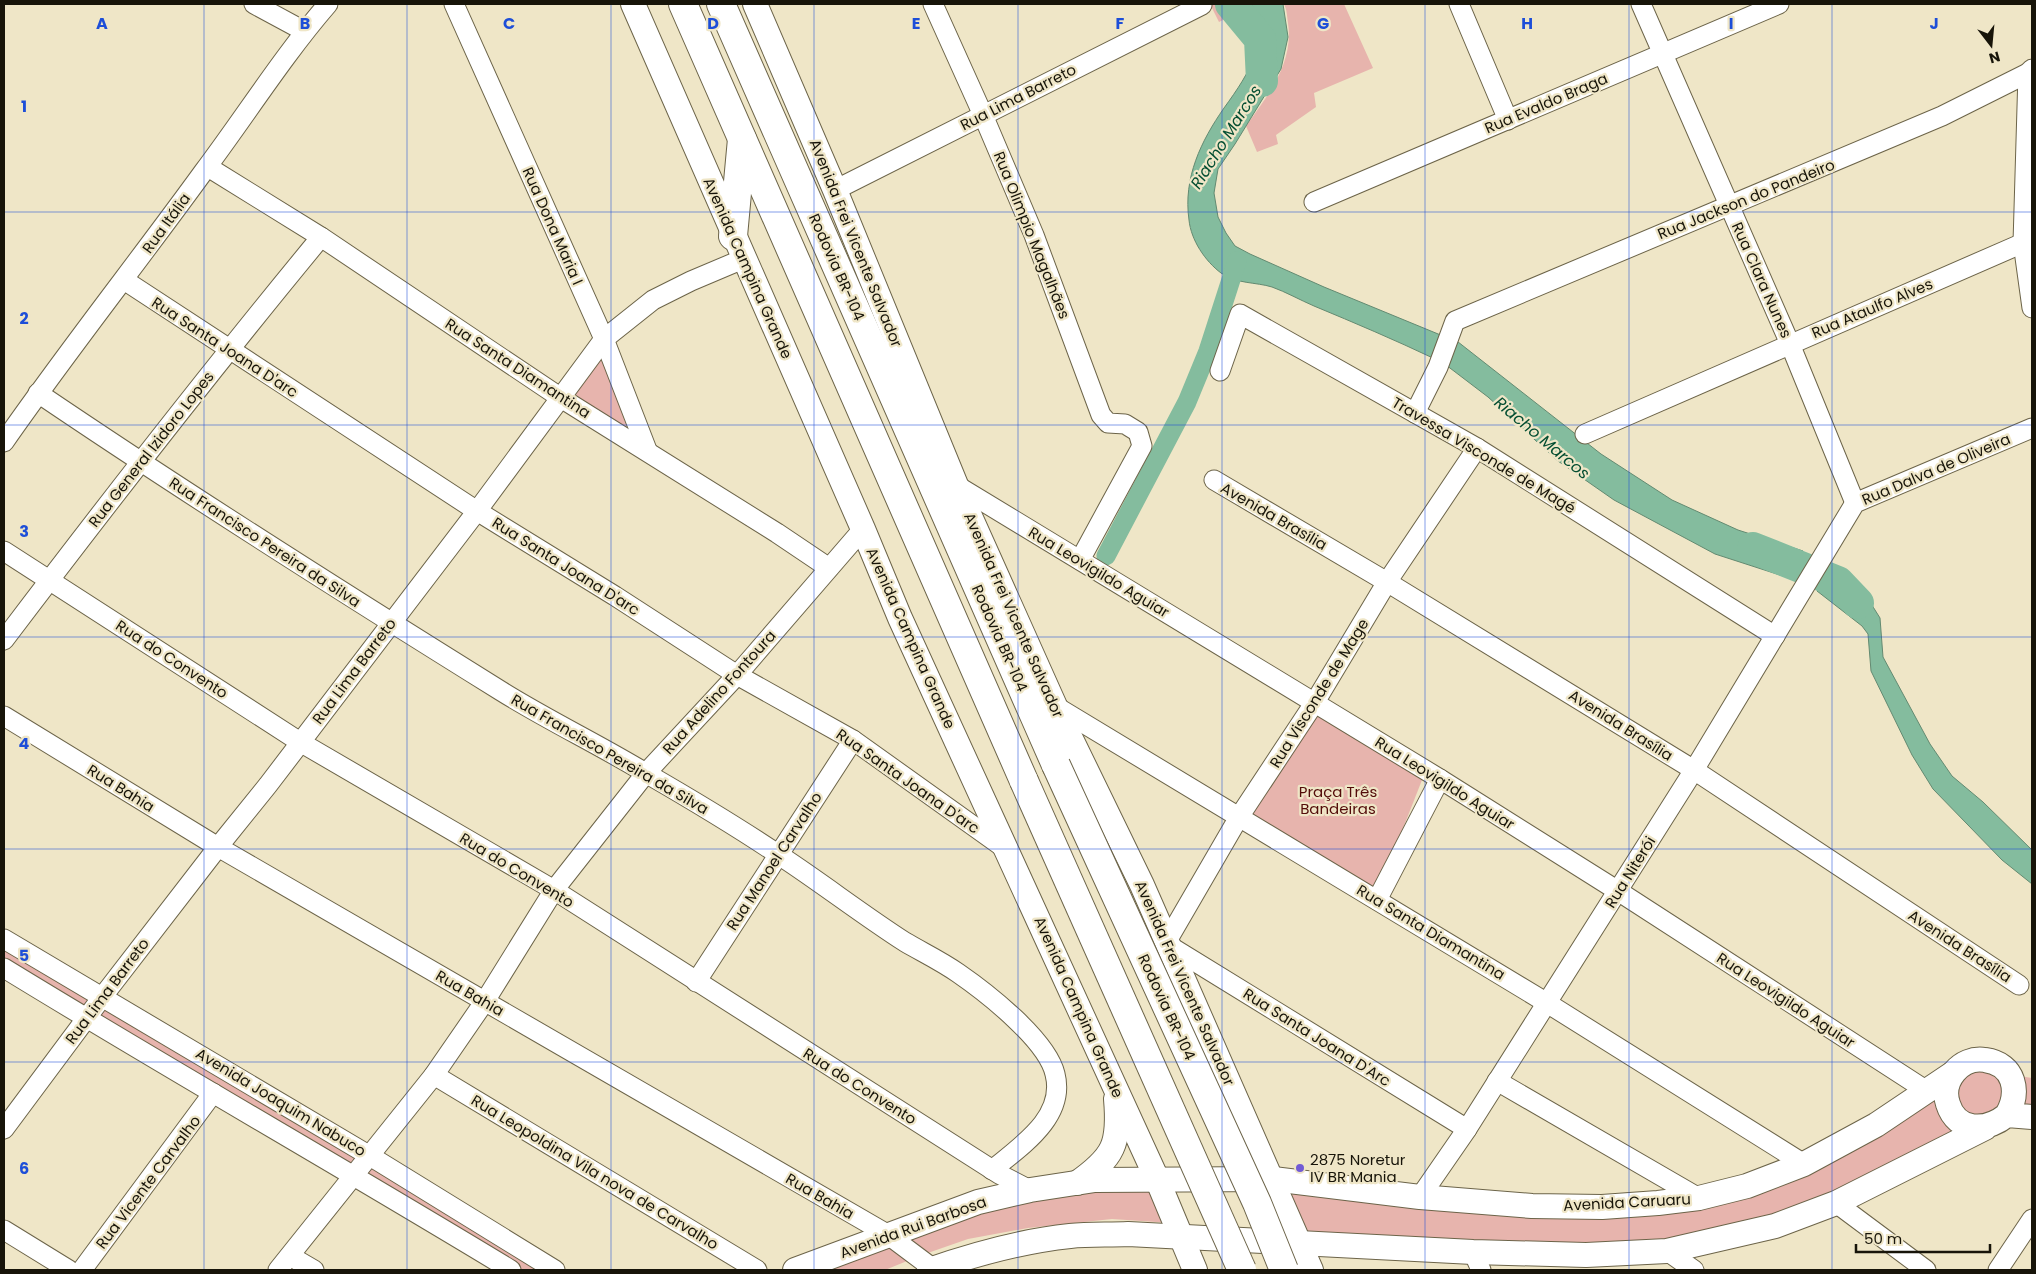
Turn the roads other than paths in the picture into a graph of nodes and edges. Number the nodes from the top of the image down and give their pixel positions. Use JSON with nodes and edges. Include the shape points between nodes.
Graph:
{"nodes":[{"id":1,"x":254,"y":4,"type":"edge"},
{"id":2,"x":328,"y":4,"type":"edge"},
{"id":3,"x":454,"y":4,"type":"edge"},
{"id":4,"x":633,"y":4,"type":"edge"},
{"id":5,"x":683,"y":4,"type":"edge"},
{"id":6,"x":722,"y":4,"type":"edge"},
{"id":7,"x":756,"y":4,"type":"edge"},
{"id":8,"x":933,"y":4,"type":"edge"},
{"id":9,"x":1459,"y":4,"type":"edge"},
{"id":10,"x":1641,"y":4,"type":"edge"},
{"id":11,"x":1779,"y":4,"type":"edge"},
{"id":12,"x":1202,"y":6,"type":"dead end"},
{"id":13,"x":304,"y":31,"type":"junction"},
{"id":14,"x":1663,"y":54,"type":"junction"},
{"id":15,"x":2030,"y":71,"type":"edge"},
{"id":16,"x":984,"y":115,"type":"junction"},
{"id":17,"x":1508,"y":120,"type":"junction"},
{"id":18,"x":742,"y":138,"type":"junction"},
{"id":19,"x":208,"y":167,"type":"junction"},
{"id":20,"x":835,"y":190,"type":"junction"},
{"id":21,"x":1314,"y":202,"type":"dead end"},
{"id":22,"x":1728,"y":206,"type":"junction"},
{"id":23,"x":321,"y":238,"type":"junction"},
{"id":24,"x":2023,"y":244,"type":"junction"},
{"id":25,"x":738,"y":247,"type":"junction"},
{"id":26,"x":124,"y":280,"type":"junction"},
{"id":27,"x":2032,"y":308,"type":"edge"},
{"id":28,"x":604,"y":339,"type":"junction"},
{"id":29,"x":1790,"y":344,"type":"junction"},
{"id":30,"x":229,"y":349,"type":"junction"},
{"id":31,"x":1220,"y":371,"type":"dead end"},
{"id":32,"x":38,"y":393,"type":"junction"},
{"id":33,"x":561,"y":398,"type":"junction"},
{"id":34,"x":1415,"y":413,"type":"junction"},
{"id":35,"x":2032,"y":428,"type":"edge"},
{"id":36,"x":1585,"y":434,"type":"dead end"},
{"id":37,"x":4,"y":442,"type":"edge"},
{"id":38,"x":1477,"y":448,"type":"junction"},
{"id":39,"x":647,"y":450,"type":"junction"},
{"id":40,"x":140,"y":462,"type":"junction"},
{"id":41,"x":1214,"y":480,"type":"dead end"},
{"id":42,"x":956,"y":485,"type":"junction"},
{"id":43,"x":1855,"y":503,"type":"junction"},
{"id":44,"x":477,"y":511,"type":"junction"},
{"id":45,"x":863,"y":529,"type":"junction"},
{"id":46,"x":1830,"y":543,"type":"joint"},
{"id":47,"x":4,"y":551,"type":"edge"},
{"id":48,"x":1080,"y":560,"type":"junction"},
{"id":49,"x":829,"y":568,"type":"junction"},
{"id":50,"x":50,"y":580,"type":"junction"},
{"id":51,"x":1388,"y":582,"type":"junction"},
{"id":52,"x":391,"y":623,"type":"junction"},
{"id":53,"x":1775,"y":636,"type":"junction"},
{"id":54,"x":4,"y":640,"type":"edge"},
{"id":55,"x":737,"y":675,"type":"junction"},
{"id":56,"x":1315,"y":702,"type":"junction"},
{"id":57,"x":1055,"y":706,"type":"junction"},
{"id":58,"x":4,"y":716,"type":"edge"},
{"id":59,"x":853,"y":740,"type":"junction"},
{"id":60,"x":300,"y":742,"type":"junction"},
{"id":61,"x":1694,"y":770,"type":"junction"},
{"id":62,"x":646,"y":772,"type":"junction"},
{"id":63,"x":1440,"y":780,"type":"junction"},
{"id":64,"x":1240,"y":816,"type":"junction"},
{"id":65,"x":218,"y":847,"type":"junction"},
{"id":66,"x":1008,"y":851,"type":"junction"},
{"id":67,"x":779,"y":855,"type":"junction"},
{"id":68,"x":554,"y":890,"type":"junction"},
{"id":69,"x":1618,"y":891,"type":"junction"},
{"id":70,"x":1377,"y":900,"type":"junction"},
{"id":71,"x":4,"y":939,"type":"edge"},
{"id":72,"x":1167,"y":943,"type":"junction"},
{"id":73,"x":4,"y":968,"type":"edge"},
{"id":74,"x":696,"y":982,"type":"junction"},
{"id":75,"x":2019,"y":985,"type":"dead end"},
{"id":76,"x":103,"y":996,"type":"junction"},
{"id":77,"x":485,"y":1001,"type":"junction"},
{"id":78,"x":1547,"y":1003,"type":"junction"},
{"id":79,"x":86,"y":1019,"type":"junction"},
{"id":80,"x":2005,"y":1069,"type":"junction"},
{"id":81,"x":1952,"y":1074,"type":"junction"},
{"id":82,"x":434,"y":1075,"type":"junction"},
{"id":83,"x":2032,"y":1075,"type":"edge"},
{"id":84,"x":1497,"y":1081,"type":"junction"},
{"id":85,"x":1114,"y":1085,"type":"junction"},
{"id":86,"x":1927,"y":1091,"type":"junction"},
{"id":87,"x":213,"y":1093,"type":"junction"},
{"id":88,"x":2007,"y":1115,"type":"junction"},
{"id":89,"x":2032,"y":1117,"type":"edge"},
{"id":90,"x":1985,"y":1128,"type":"junction"},
{"id":91,"x":4,"y":1129,"type":"edge"},
{"id":92,"x":1467,"y":1129,"type":"junction"},
{"id":93,"x":370,"y":1156,"type":"junction"},
{"id":94,"x":1804,"y":1164,"type":"junction"},
{"id":95,"x":992,"y":1170,"type":"junction"},
{"id":96,"x":355,"y":1175,"type":"junction"},
{"id":97,"x":1157,"y":1178,"type":"junction"},
{"id":98,"x":1273,"y":1179,"type":"junction"},
{"id":99,"x":1077,"y":1183,"type":"junction"},
{"id":100,"x":1030,"y":1190,"type":"junction"},
{"id":101,"x":1420,"y":1197,"type":"junction"},
{"id":102,"x":1699,"y":1198,"type":"junction"},
{"id":103,"x":1836,"y":1203,"type":"junction"},
{"id":104,"x":2032,"y":1219,"type":"edge"},
{"id":105,"x":4,"y":1230,"type":"edge"},
{"id":106,"x":887,"y":1234,"type":"junction"},
{"id":107,"x":1181,"y":1238,"type":"junction"},
{"id":108,"x":1299,"y":1242,"type":"junction"},
{"id":109,"x":1667,"y":1251,"type":"junction"},
{"id":110,"x":1477,"y":1261,"type":"edge"},
{"id":111,"x":284,"y":1263,"type":"edge"},
{"id":112,"x":69,"y":1270,"type":"edge"},
{"id":113,"x":82,"y":1270,"type":"edge"},
{"id":114,"x":314,"y":1270,"type":"edge"},
{"id":115,"x":511,"y":1270,"type":"edge"},
{"id":116,"x":556,"y":1270,"type":"edge"},
{"id":117,"x":757,"y":1270,"type":"edge"},
{"id":118,"x":795,"y":1270,"type":"edge"},
{"id":119,"x":933,"y":1270,"type":"edge"},
{"id":120,"x":1195,"y":1270,"type":"edge"},
{"id":121,"x":1242,"y":1270,"type":"edge"},
{"id":122,"x":1284,"y":1270,"type":"edge"},
{"id":123,"x":1311,"y":1270,"type":"edge"},
{"id":124,"x":1694,"y":1270,"type":"edge"},
{"id":125,"x":1926,"y":1270,"type":"edge"},
{"id":126,"x":1998,"y":1270,"type":"edge"}],
"edges":[{"from":1,"to":13,"type":"street"},
{"from":2,"to":13,"type":"street","name":"Rua Itália"},
{"from":3,"to":28,"type":"street","name":"Rua Dona Maria I"},
{"from":4,"to":25,"type":"main road","name":"Avenida Campina Grande"},
{"from":5,"to":18,"type":"highway"},
{"from":6,"to":122,"type":"highway","name":"Rodovia BR-104","bridge":true,"via":[[1056,765],[1253,1194]]},
{"from":7,"to":20,"type":"main road","name":"Avenida Frei Vicente Salvador"},
{"from":8,"to":16,"type":"street","name":"Rua Olimpio Magalhães"},
{"from":9,"to":17,"type":"street"},
{"from":10,"to":14,"type":"street","name":"Rua Clara Nunes"},
{"from":11,"to":14,"type":"street","name":"Rua Evaldo Braga"},
{"from":12,"to":16,"type":"street","name":"Rua Lima Barreto"},
{"from":13,"to":19,"type":"street","name":"Rua Itália"},
{"from":14,"to":17,"type":"street","name":"Rua Evaldo Braga"},
{"from":14,"to":22,"type":"street","name":"Rua Clara Nunes"},
{"from":15,"to":22,"type":"street","name":"Rua Jackson do Pandeiro","via":[[1942,116]]},
{"from":15,"to":24,"type":"street"},
{"from":16,"to":20,"type":"street","name":"Rua Lima Barreto"},
{"from":16,"to":48,"type":"street","name":"Rua Olimpio Magalhães","via":[[1064,314],[1094,402],[1108,423],[1125,424],[1138,432],[1142,446]]},
{"from":17,"to":21,"type":"street","name":"Rua Evaldo Braga"},
{"from":18,"to":25,"type":"highway"},
{"from":18,"to":121,"type":"highway","bridge":true},
{"from":19,"to":23,"type":"street","name":"Rua Santa Diamantina"},
{"from":19,"to":26,"type":"street","name":"Rua Itália"},
{"from":20,"to":42,"type":"main road","name":"Avenida Frei Vicente Salvador"},
{"from":22,"to":29,"type":"street","name":"Rua Clara Nunes"},
{"from":22,"to":34,"type":"street","name":"Rua Jackson do Pandeiro","via":[[1455,321]]},
{"from":23,"to":30,"type":"street","name":"Rua General Izidoro Lopes"},
{"from":23,"to":33,"type":"street","name":"Rua Santa Diamantina"},
{"from":24,"to":27,"type":"street"},
{"from":24,"to":29,"type":"street","name":"Rua Ataulfo Alves"},
{"from":25,"to":28,"type":"street","name":"Rua Lima Barreto","via":[[691,281],[653,300]]},
{"from":25,"to":45,"type":"main road","name":"Avenida Campina Grande"},
{"from":26,"to":30,"type":"street","name":"Rua Santa Joana D'arc"},
{"from":26,"to":32,"type":"street","name":"Rua Itália"},
{"from":28,"to":33,"type":"street","name":"Rua Lima Barreto"},
{"from":28,"to":39,"type":"street","name":"Rua Dona Maria I"},
{"from":29,"to":36,"type":"street","name":"Rua Ataulfo Alves"},
{"from":29,"to":43,"type":"street","name":"Rua Clara Nunes"},
{"from":30,"to":40,"type":"street","name":"Rua General Izidoro Lopes"},
{"from":30,"to":44,"type":"street","name":"Rua Santa Joana D'arc"},
{"from":31,"to":34,"type":"street","name":"Travessa Visconde de Magé","via":[[1240,314]]},
{"from":32,"to":37,"type":"street","name":"Rua Itália"},
{"from":32,"to":40,"type":"street","name":"Rua Francisco Pereira da Silva"},
{"from":33,"to":39,"type":"street","name":"Rua Santa Diamantina"},
{"from":33,"to":44,"type":"street","name":"Rua Lima Barreto"},
{"from":34,"to":38,"type":"street","name":"Travessa Visconde de Magé"},
{"from":35,"to":43,"type":"street","name":"Rua Dalva de Oliveira"},
{"from":38,"to":51,"type":"street","name":"Rua Visconde de Mage"},
{"from":38,"to":53,"type":"street","name":"Travessa Visconde de Magé"},
{"from":39,"to":49,"type":"street","name":"Rua Santa Diamantina"},
{"from":40,"to":50,"type":"street","name":"Rua General Izidoro Lopes"},
{"from":40,"to":52,"type":"street","name":"Rua Francisco Pereira da Silva"},
{"from":41,"to":51,"type":"street","name":"Avenida Brasília"},
{"from":42,"to":48,"type":"street","name":"Rua Leovigildo Aguiar"},
{"from":42,"to":57,"type":"main road","name":"Avenida Frei Vicente Salvador"},
{"from":43,"to":46,"type":"street","name":"Rua Dalva de Oliveira"},
{"from":44,"to":52,"type":"street","name":"Rua Lima Barreto"},
{"from":44,"to":55,"type":"street","name":"Rua Santa Joana D'arc"},
{"from":45,"to":49,"type":"street","name":"Rua Adelino Fontoura"},
{"from":45,"to":66,"type":"main road","name":"Avenida Campina Grande","via":[[900,618]]},
{"from":46,"to":53,"type":"street","name":"Rua Niterói"},
{"from":47,"to":50,"type":"street","name":"Rua do Convento"},
{"from":48,"to":56,"type":"street","name":"Rua Leovigildo Aguiar"},
{"from":49,"to":55,"type":"street","name":"Rua Adelino Fontoura"},
{"from":50,"to":54,"type":"street","name":"Rua General Izidoro Lopes"},
{"from":50,"to":60,"type":"street","name":"Rua do Convento"},
{"from":51,"to":56,"type":"street","name":"Rua Visconde de Mage"},
{"from":51,"to":61,"type":"street","name":"Avenida Brasília"},
{"from":52,"to":60,"type":"street","name":"Rua Lima Barreto"},
{"from":52,"to":62,"type":"street","name":"Rua Francisco Pereira da Silva","via":[[526,707]]},
{"from":53,"to":61,"type":"street","name":"Rua Niterói"},
{"from":55,"to":59,"type":"street","name":"Rua Santa Joana D'arc"},
{"from":55,"to":62,"type":"street","name":"Rua Adelino Fontoura"},
{"from":56,"to":63,"type":"street","name":"Rua Leovigildo Aguiar"},
{"from":56,"to":64,"type":"street","name":"Rua Visconde de Mage"},
{"from":57,"to":64,"type":"street","name":"Rua Santa Diamantina"},
{"from":57,"to":72,"type":"main road","name":"Avenida Frei Vicente Salvador"},
{"from":58,"to":65,"type":"street","name":"Rua Bahia"},
{"from":59,"to":66,"type":"street","name":"Rua Santa Joana D'arc"},
{"from":59,"to":67,"type":"street","name":"Rua Manoel Carvalho"},
{"from":60,"to":65,"type":"street","name":"Rua Lima Barreto"},
{"from":60,"to":68,"type":"street","name":"Rua do Convento"},
{"from":61,"to":69,"type":"street","name":"Rua Niterói"},
{"from":61,"to":75,"type":"street","name":"Avenida Brasília"},
{"from":62,"to":67,"type":"street","name":"Rua Francisco Pereira da Silva"},
{"from":62,"to":68,"type":"street","name":"Rua Adelino Fontoura"},
{"from":63,"to":69,"type":"street","name":"Rua Leovigildo Aguiar"},
{"from":63,"to":70,"type":"street"},
{"from":64,"to":70,"type":"street","name":"Rua Santa Diamantina"},
{"from":64,"to":72,"type":"street","name":"Rua Visconde de Mage"},
{"from":65,"to":76,"type":"street","name":"Rua Lima Barreto"},
{"from":65,"to":77,"type":"street","name":"Rua Bahia"},
{"from":66,"to":85,"type":"main road","name":"Avenida Campina Grande"},
{"from":67,"to":74,"type":"street","name":"Rua Manoel Carvalho"},
{"from":67,"to":95,"type":"street","name":"Rua Francisco Pereira da Silva","via":[[905,942],[957,972],[1012,1016],[1048,1058],[1055,1073],[1058,1094],[1050,1117]]},
{"from":68,"to":74,"type":"street","name":"Rua do Convento"},
{"from":68,"to":77,"type":"street","name":"Rua Adelino Fontoura"},
{"from":69,"to":78,"type":"street","name":"Rua Niterói"},
{"from":69,"to":86,"type":"street","name":"Rua Leovigildo Aguiar"},
{"from":70,"to":78,"type":"street","name":"Rua Santa Diamantina"},
{"from":71,"to":76,"type":"street","name":"Avenida Joaquim Nabuco"},
{"from":72,"to":92,"type":"street","name":"Rua Santa Joana D'Arc"},
{"from":72,"to":98,"type":"main road","name":"Avenida Frei Vicente Salvador"},
{"from":73,"to":79,"type":"street","name":"Avenida Joaquim Nabuco"},
{"from":74,"to":95,"type":"street","name":"Rua do Convento"},
{"from":76,"to":79,"type":"street","name":"Rua Lima Barreto"},
{"from":76,"to":93,"type":"street","name":"Avenida Joaquim Nabuco"},
{"from":77,"to":82,"type":"street","name":"Rua Adelino Fontoura"},
{"from":77,"to":106,"type":"street","name":"Rua Bahia"},
{"from":78,"to":84,"type":"street","name":"Rua Niterói"},
{"from":78,"to":94,"type":"street","name":"Rua Santa Diamantina"},
{"from":79,"to":87,"type":"street","name":"Avenida Joaquim Nabuco"},
{"from":79,"to":91,"type":"street","name":"Rua Lima Barreto"},
{"from":80,"to":81,"type":"main road","name":"Avenida Caruaru","via":[[1984,1059],[1971,1060]]},
{"from":80,"to":83,"type":"main road","name":"Avenida Caruaru"},
{"from":80,"to":88,"type":"main road","via":[[2015,1092]]},
{"from":81,"to":86,"type":"main road","name":"Avenida Caruaru"},
{"from":81,"to":90,"type":"main road","via":[[1946,1089],[1948,1104],[1956,1118],[1969,1126]]},
{"from":82,"to":93,"type":"street","name":"Rua Adelino Fontoura"},
{"from":82,"to":117,"type":"street","name":"Rua Leopoldina Vila nova de Carvalho"},
{"from":84,"to":92,"type":"street","name":"Rua Niterói"},
{"from":84,"to":102,"type":"street"},
{"from":85,"to":97,"type":"main road","name":"Avenida Campina Grande"},
{"from":85,"to":99,"type":"main road","via":[[1118,1123],[1115,1140],[1108,1157]]},
{"from":86,"to":94,"type":"main road","name":"Avenida Caruaru"},
{"from":87,"to":96,"type":"street","name":"Avenida Joaquim Nabuco"},
{"from":87,"to":113,"type":"street","name":"Rua Vicente Carvalho"},
{"from":88,"to":89,"type":"main road"},
{"from":88,"to":90,"type":"main road"},
{"from":90,"to":103,"type":"main road"},
{"from":92,"to":101,"type":"street","name":"Rua Niterói"},
{"from":93,"to":96,"type":"street","name":"Rua Adelino Fontoura"},
{"from":93,"to":116,"type":"street","name":"Avenida Joaquim Nabuco"},
{"from":94,"to":102,"type":"main road","name":"Avenida Caruaru","via":[[1747,1186]]},
{"from":95,"to":100,"type":"street","name":"Rua do Convento"},
{"from":96,"to":111,"type":"street","name":"Rua Adelino Fontoura"},
{"from":96,"to":115,"type":"street","name":"Avenida Joaquim Nabuco"},
{"from":97,"to":98,"type":"main road","name":"Avenida Rui Barbosa"},
{"from":97,"to":99,"type":"main road","name":"Avenida Rui Barbosa"},
{"from":97,"to":107,"type":"main road","name":"Avenida Campina Grande"},
{"from":98,"to":101,"type":"main road","name":"Avenida Caruaru"},
{"from":98,"to":108,"type":"main road","name":"Avenida Frei Vicente Salvador"},
{"from":99,"to":100,"type":"main road","name":"Avenida Rui Barbosa"},
{"from":100,"to":106,"type":"main road","name":"Avenida Rui Barbosa","via":[[978,1202]]},
{"from":101,"to":102,"type":"main road","name":"Avenida Caruaru","via":[[1542,1206],[1658,1204]]},
{"from":103,"to":109,"type":"main road","via":[[1775,1226]]},
{"from":103,"to":125,"type":"street"},
{"from":104,"to":126,"type":"street"},
{"from":105,"to":112,"type":"street"},
{"from":106,"to":118,"type":"main road","name":"Avenida Rui Barbosa"},
{"from":106,"to":119,"type":"street","name":"Rua Bahia"},
{"from":107,"to":108,"type":"main road"},
{"from":107,"to":119,"type":"main road","via":[[1128,1234],[1071,1236],[1026,1242]]},
{"from":107,"to":120,"type":"main road","name":"Avenida Campina Grande"},
{"from":108,"to":110,"type":"main road"},
{"from":108,"to":123,"type":"main road","name":"Avenida Frei Vicente Salvador"},
{"from":109,"to":110,"type":"main road"},
{"from":109,"to":124,"type":"street"},
{"from":111,"to":114,"type":"street"}]}
